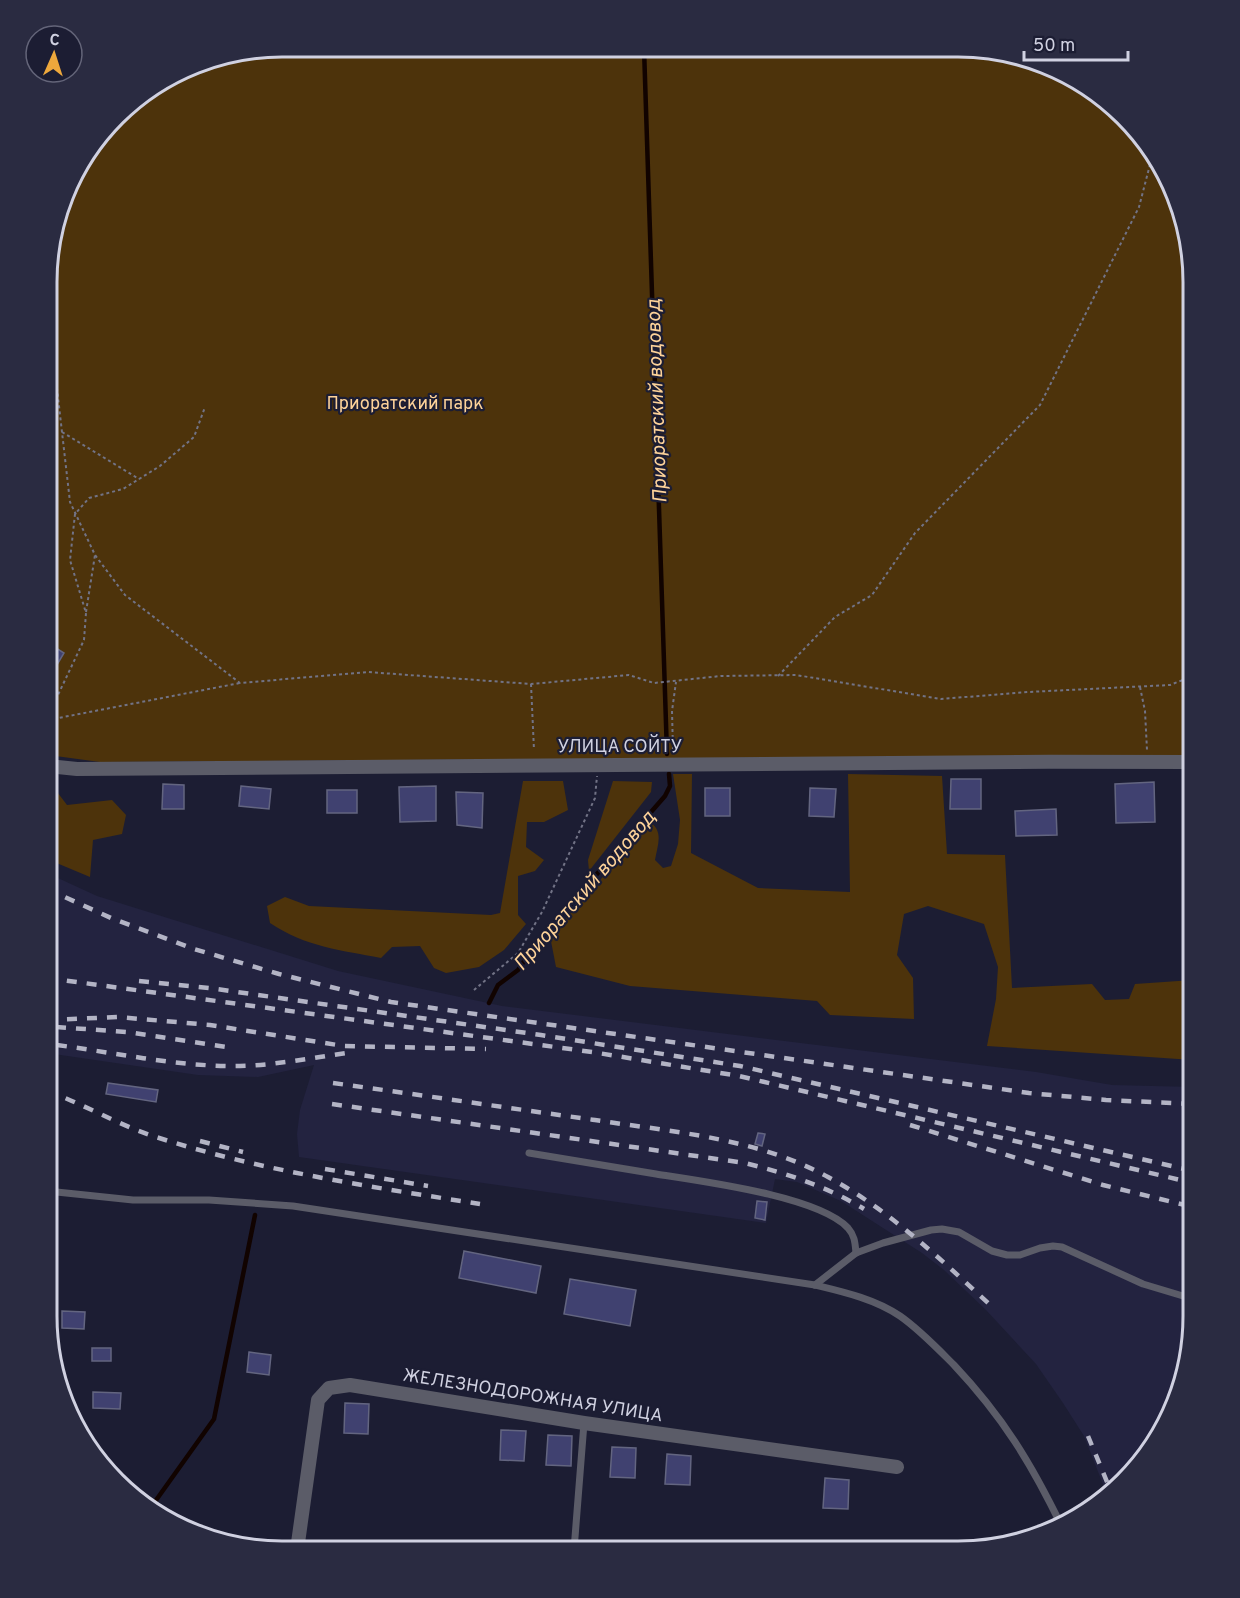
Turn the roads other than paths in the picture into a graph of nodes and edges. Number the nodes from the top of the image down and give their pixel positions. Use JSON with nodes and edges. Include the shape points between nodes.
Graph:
{"nodes":[{"id":1,"x":1183,"y":762,"type":"edge"},
{"id":2,"x":57,"y":767,"type":"edge"},
{"id":3,"x":529,"y":1153,"type":"dead end"},
{"id":4,"x":57,"y":1192,"type":"edge"},
{"id":5,"x":856,"y":1254,"type":"junction"},
{"id":6,"x":815,"y":1284,"type":"junction"},
{"id":7,"x":1183,"y":1296,"type":"edge"},
{"id":8,"x":584,"y":1423,"type":"junction"},
{"id":9,"x":897,"y":1467,"type":"dead end"},
{"id":10,"x":1058,"y":1518,"type":"edge"},
{"id":11,"x":298,"y":1541,"type":"edge"},
{"id":12,"x":575,"y":1541,"type":"edge"}],
"edges":[{"from":1,"to":2,"type":"street","name":"УЛИЦА СОЙТУ"},
{"from":3,"to":5,"type":"lane","via":[[729,1186],[809,1206],[847,1227],[854,1238]]},
{"from":4,"to":6,"type":"lane","via":[[133,1200],[293,1206]]},
{"from":5,"to":6,"type":"lane"},
{"from":5,"to":7,"type":"lane","via":[[883,1243],[942,1229],[959,1232],[1007,1255],[1062,1247],[1143,1284]]},
{"from":6,"to":10,"type":"lane","via":[[856,1294],[899,1315],[932,1342],[984,1397],[1017,1443]]},
{"from":8,"to":9,"type":"street","name":"ЖЕЛЕЗНОДОРОЖНАЯ УЛИЦА"},
{"from":8,"to":11,"type":"street","name":"ЖЕЛЕЗНОДОРОЖНАЯ УЛИЦА","via":[[350,1385],[329,1388],[318,1400]]},
{"from":8,"to":12,"type":"lane"}]}
